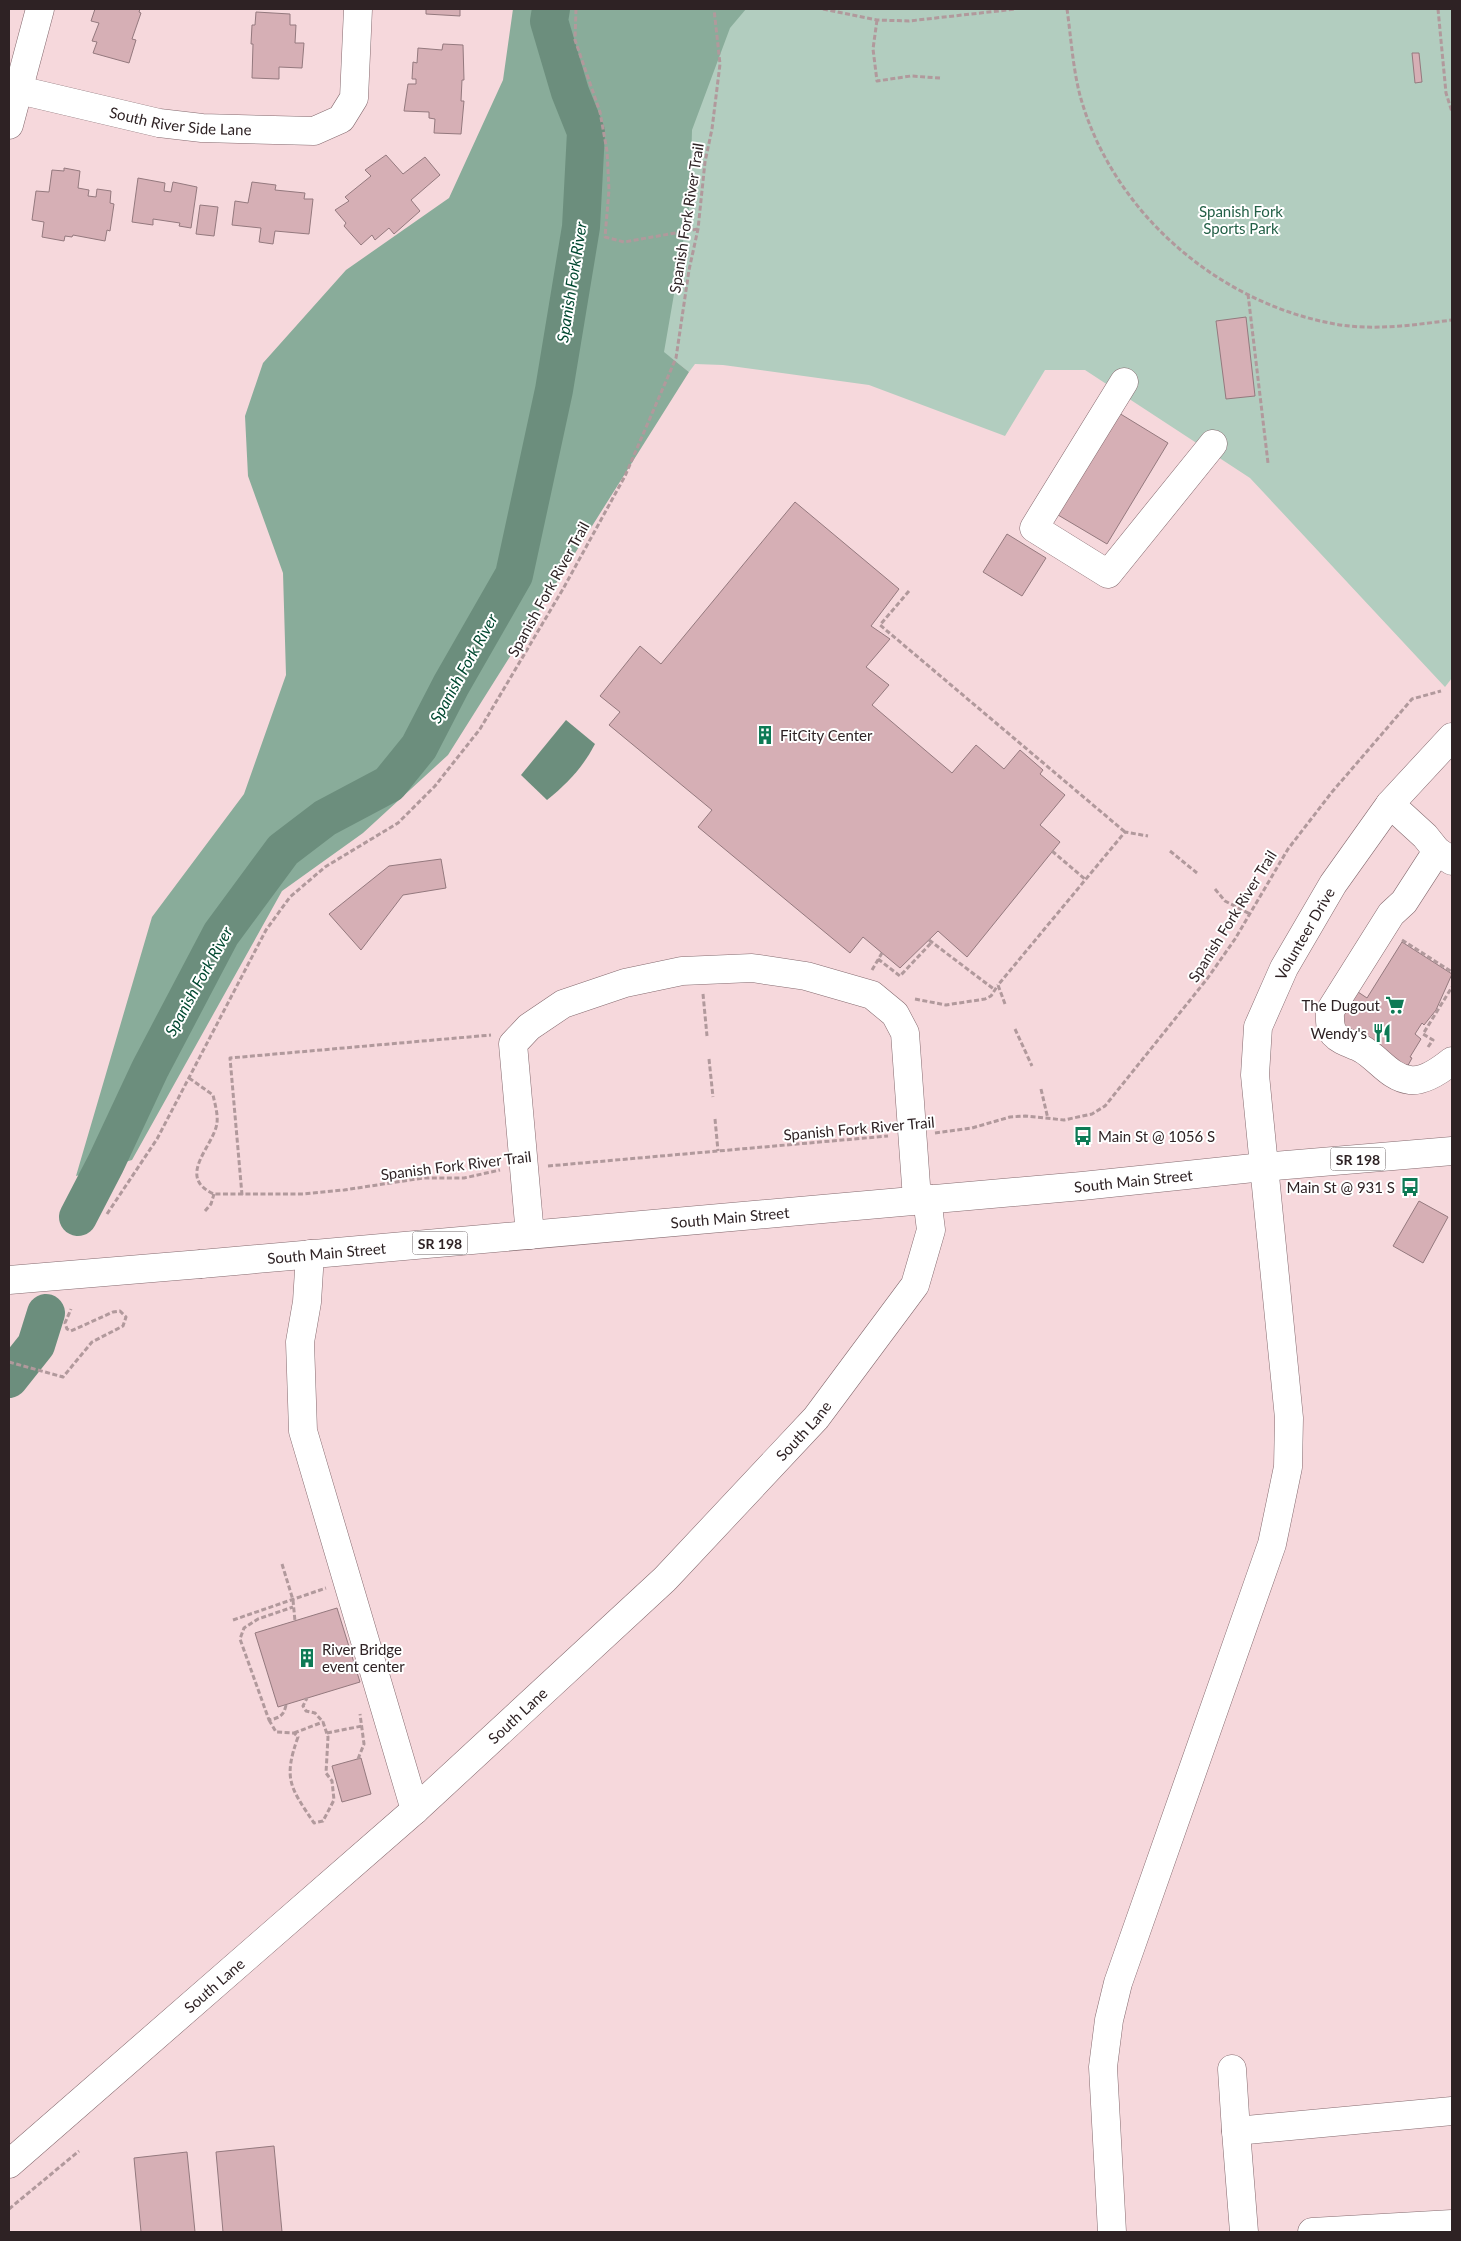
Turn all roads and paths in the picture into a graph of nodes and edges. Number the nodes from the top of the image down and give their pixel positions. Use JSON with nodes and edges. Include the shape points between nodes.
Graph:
{"nodes":[{"id":1,"x":40,"y":9,"type":"edge"},
{"id":2,"x":358,"y":9,"type":"edge"},
{"id":3,"x":576,"y":9,"type":"edge"},
{"id":4,"x":714,"y":9,"type":"edge"},
{"id":5,"x":823,"y":9,"type":"edge"},
{"id":6,"x":1016,"y":9,"type":"edge"},
{"id":7,"x":1067,"y":9,"type":"edge"},
{"id":8,"x":1438,"y":9,"type":"edge"},
{"id":9,"x":877,"y":20,"type":"junction"},
{"id":10,"x":940,"y":78,"type":"dead end"},
{"id":11,"x":19,"y":90,"type":"junction"},
{"id":12,"x":1452,"y":112,"type":"edge"},
{"id":13,"x":9,"y":125,"type":"edge"},
{"id":14,"x":698,"y":228,"type":"junction"},
{"id":15,"x":1248,"y":294,"type":"junction"},
{"id":16,"x":1452,"y":320,"type":"edge"},
{"id":17,"x":1124,"y":382,"type":"dead end"},
{"id":18,"x":1213,"y":444,"type":"dead end"},
{"id":19,"x":1268,"y":464,"type":"dead end"},
{"id":20,"x":909,"y":592,"type":"dead end"},
{"id":21,"x":1441,"y":691,"type":"dead end"},
{"id":22,"x":1452,"y":737,"type":"edge"},
{"id":23,"x":1390,"y":804,"type":"junction"},
{"id":24,"x":1125,"y":832,"type":"junction"},
{"id":25,"x":1148,"y":836,"type":"dead end"},
{"id":26,"x":1443,"y":848,"type":"edge"},
{"id":27,"x":1052,"y":851,"type":"dead end"},
{"id":28,"x":1170,"y":851,"type":"dead end"},
{"id":29,"x":1197,"y":873,"type":"dead end"},
{"id":30,"x":1086,"y":880,"type":"junction"},
{"id":31,"x":1215,"y":889,"type":"dead end"},
{"id":32,"x":1250,"y":914,"type":"junction"},
{"id":33,"x":1398,"y":938,"type":"dead end"},
{"id":34,"x":882,"y":953,"type":"dead end"},
{"id":35,"x":878,"y":959,"type":"junction"},
{"id":36,"x":1452,"y":972,"type":"edge"},
{"id":37,"x":868,"y":976,"type":"dead end"},
{"id":38,"x":1452,"y":988,"type":"edge"},
{"id":39,"x":995,"y":990,"type":"dead end"},
{"id":40,"x":702,"y":993,"type":"dead end"},
{"id":41,"x":1004,"y":1004,"type":"dead end"},
{"id":42,"x":1015,"y":1029,"type":"dead end"},
{"id":43,"x":707,"y":1036,"type":"dead end"},
{"id":44,"x":1424,"y":1054,"type":"dead end"},
{"id":45,"x":709,"y":1059,"type":"dead end"},
{"id":46,"x":1452,"y":1061,"type":"edge"},
{"id":47,"x":1032,"y":1066,"type":"dead end"},
{"id":48,"x":189,"y":1078,"type":"junction"},
{"id":49,"x":1041,"y":1089,"type":"dead end"},
{"id":50,"x":713,"y":1097,"type":"dead end"},
{"id":51,"x":715,"y":1119,"type":"dead end"},
{"id":52,"x":1048,"y":1120,"type":"junction"},
{"id":53,"x":912,"y":1134,"type":"junction"},
{"id":54,"x":718,"y":1151,"type":"junction"},
{"id":55,"x":1452,"y":1151,"type":"edge"},
{"id":56,"x":524,"y":1167,"type":"junction"},
{"id":57,"x":1263,"y":1167,"type":"junction"},
{"id":58,"x":214,"y":1194,"type":"junction"},
{"id":59,"x":922,"y":1199,"type":"junction"},
{"id":60,"x":205,"y":1211,"type":"dead end"},
{"id":61,"x":107,"y":1214,"type":"dead end"},
{"id":62,"x":530,"y":1235,"type":"junction"},
{"id":63,"x":310,"y":1254,"type":"junction"},
{"id":64,"x":9,"y":1280,"type":"edge"},
{"id":65,"x":71,"y":1309,"type":"dead end"},
{"id":66,"x":9,"y":1362,"type":"edge"},
{"id":67,"x":282,"y":1564,"type":"dead end"},
{"id":68,"x":332,"y":1586,"type":"dead end"},
{"id":69,"x":293,"y":1600,"type":"junction"},
{"id":70,"x":293,"y":1607,"type":"junction"},
{"id":71,"x":233,"y":1620,"type":"dead end"},
{"id":72,"x":295,"y":1621,"type":"dead end"},
{"id":73,"x":307,"y":1698,"type":"dead end"},
{"id":74,"x":286,"y":1704,"type":"dead end"},
{"id":75,"x":269,"y":1720,"type":"junction"},
{"id":76,"x":323,"y":1722,"type":"junction"},
{"id":77,"x":294,"y":1733,"type":"junction"},
{"id":78,"x":327,"y":1733,"type":"junction"},
{"id":79,"x":358,"y":1759,"type":"dead end"},
{"id":80,"x":415,"y":1810,"type":"junction"},
{"id":81,"x":1232,"y":2069,"type":"dead end"},
{"id":82,"x":1452,"y":2111,"type":"edge"},
{"id":83,"x":1236,"y":2131,"type":"junction"},
{"id":84,"x":79,"y":2151,"type":"dead end"},
{"id":85,"x":9,"y":2164,"type":"edge"},
{"id":86,"x":9,"y":2209,"type":"edge"},
{"id":87,"x":1443,"y":2227,"type":"edge"},
{"id":88,"x":1112,"y":2232,"type":"edge"},
{"id":89,"x":1244,"y":2232,"type":"edge"},
{"id":90,"x":1312,"y":2232,"type":"edge"}],
"edges":[{"from":1,"to":11,"type":"street"},
{"from":2,"to":11,"type":"street","name":"South River Side Lane","via":[[354,98],[342,119],[314,131],[202,128],[159,123]]},
{"from":3,"to":14,"type":"path","via":[[575,40],[600,112],[607,152],[609,190],[605,237],[624,242]]},
{"from":4,"to":14,"type":"path","name":"Spanish Fork River Trail","via":[[720,64]]},
{"from":5,"to":9,"type":"path"},
{"from":6,"to":9,"type":"path","via":[[909,22]]},
{"from":7,"to":15,"type":"path","via":[[1081,98],[1100,148],[1130,197],[1166,238],[1207,270]]},
{"from":8,"to":12,"type":"path","via":[[1446,93]]},
{"from":9,"to":10,"type":"path","via":[[874,49],[877,80],[911,76]]},
{"from":11,"to":13,"type":"street"},
{"from":14,"to":48,"type":"path","name":"Spanish Fork River Trail","via":[[688,270],[676,358],[629,467],[563,589],[480,729],[435,786],[398,823],[325,867],[290,897],[266,930]]},
{"from":15,"to":16,"type":"path","via":[[1298,315],[1336,324],[1376,326]]},
{"from":15,"to":19,"type":"path"},
{"from":17,"to":18,"type":"street","via":[[1034,528],[1108,574]]},
{"from":20,"to":24,"type":"path","via":[[880,625]]},
{"from":21,"to":32,"type":"path","name":"Spanish Fork River Trail","via":[[1412,699],[1338,785],[1288,849]]},
{"from":22,"to":23,"type":"street","name":"Volunteer Drive"},
{"from":23,"to":26,"type":"street"},
{"from":23,"to":57,"type":"street","name":"Volunteer Drive","via":[[1333,884],[1284,968],[1258,1027],[1255,1075]]},
{"from":24,"to":25,"type":"path"},
{"from":24,"to":30,"type":"path"},
{"from":26,"to":46,"type":"street","via":[[1404,902],[1391,914],[1330,1012],[1329,1022],[1334,1034],[1342,1041],[1362,1049],[1397,1076],[1411,1080],[1424,1078]]},
{"from":27,"to":30,"type":"path"},
{"from":28,"to":29,"type":"path"},
{"from":30,"to":41,"type":"path","via":[[998,986]]},
{"from":31,"to":32,"type":"path","via":[[1225,901]]},
{"from":32,"to":52,"type":"path","name":"Spanish Fork River Trail","via":[[1201,987],[1105,1106],[1092,1114]]},
{"from":33,"to":36,"type":"path"},
{"from":34,"to":35,"type":"path"},
{"from":35,"to":37,"type":"path"},
{"from":35,"to":39,"type":"path","via":[[900,976],[931,941]]},
{"from":38,"to":44,"type":"path","via":[[1424,1034],[1433,1040]]},
{"from":40,"to":43,"type":"path"},
{"from":42,"to":47,"type":"path"},
{"from":45,"to":50,"type":"path"},
{"from":48,"to":58,"type":"path","via":[[213,1095],[217,1124],[197,1168],[198,1181],[205,1190]]},
{"from":48,"to":61,"type":"path","name":"Spanish Fork River Trail","via":[[157,1140]]},
{"from":49,"to":52,"type":"path"},
{"from":51,"to":54,"type":"path"},
{"from":52,"to":53,"type":"path","name":"Spanish Fork River Trail","via":[[1010,1117],[957,1131]]},
{"from":53,"to":54,"type":"path","name":"Spanish Fork River Trail"},
{"from":53,"to":56,"type":"street","name":"South Lane","via":[[904,1033],[895,1014],[872,995],[806,976],[752,968],[682,970],[625,983],[563,1004],[529,1027],[513,1044]]},
{"from":53,"to":59,"type":"street","name":"South Lane"},
{"from":54,"to":56,"type":"path","name":"Spanish Fork River Trail"},
{"from":55,"to":57,"type":"street","name":"South Main Street","number":"SR 198"},
{"from":56,"to":58,"type":"path","name":"Spanish Fork River Trail","via":[[464,1178],[423,1178],[344,1190],[282,1195]]},
{"from":56,"to":62,"type":"street"},
{"from":57,"to":59,"type":"street","name":"South Main Street","number":"SR 198"},
{"from":57,"to":88,"type":"street","name":"Volunteer Drive","via":[[1289,1418],[1288,1467],[1272,1544],[1118,1982],[1109,2020],[1103,2067]]},
{"from":58,"to":60,"type":"path"},
{"from":59,"to":62,"type":"street","name":"South Main Street","number":"SR 198"},
{"from":59,"to":80,"type":"street","name":"South Lane","via":[[931,1230],[915,1285],[816,1418],[665,1579]]},
{"from":62,"to":63,"type":"street","name":"South Main Street","number":"SR 198"},
{"from":63,"to":64,"type":"street","name":"South Main Street","number":"SR 198","bridge":true},
{"from":63,"to":80,"type":"street","via":[[300,1342],[303,1431]]},
{"from":65,"to":66,"type":"path","via":[[65,1323],[71,1331],[113,1312],[120,1311],[126,1317],[123,1326],[92,1342],[63,1377]]},
{"from":67,"to":69,"type":"path"},
{"from":68,"to":69,"type":"path"},
{"from":69,"to":70,"type":"path"},
{"from":69,"to":71,"type":"path"},
{"from":70,"to":72,"type":"path"},
{"from":70,"to":75,"type":"path","via":[[258,1619],[244,1628],[240,1639]]},
{"from":73,"to":76,"type":"path","via":[[303,1706],[306,1712],[315,1713]]},
{"from":74,"to":75,"type":"path","via":[[284,1713]]},
{"from":75,"to":77,"type":"path","via":[[276,1732]]},
{"from":76,"to":77,"type":"path"},
{"from":76,"to":78,"type":"path"},
{"from":77,"to":78,"type":"path","via":[[298,1737],[289,1767],[292,1786],[314,1823],[323,1821],[334,1800],[332,1781],[326,1773]]},
{"from":78,"to":79,"type":"path","via":[[362,1726],[364,1744]]},
{"from":80,"to":85,"type":"street","name":"South Lane"},
{"from":81,"to":83,"type":"street"},
{"from":82,"to":83,"type":"street"},
{"from":83,"to":89,"type":"street"},
{"from":84,"to":86,"type":"path"},
{"from":87,"to":90,"type":"street"}]}
